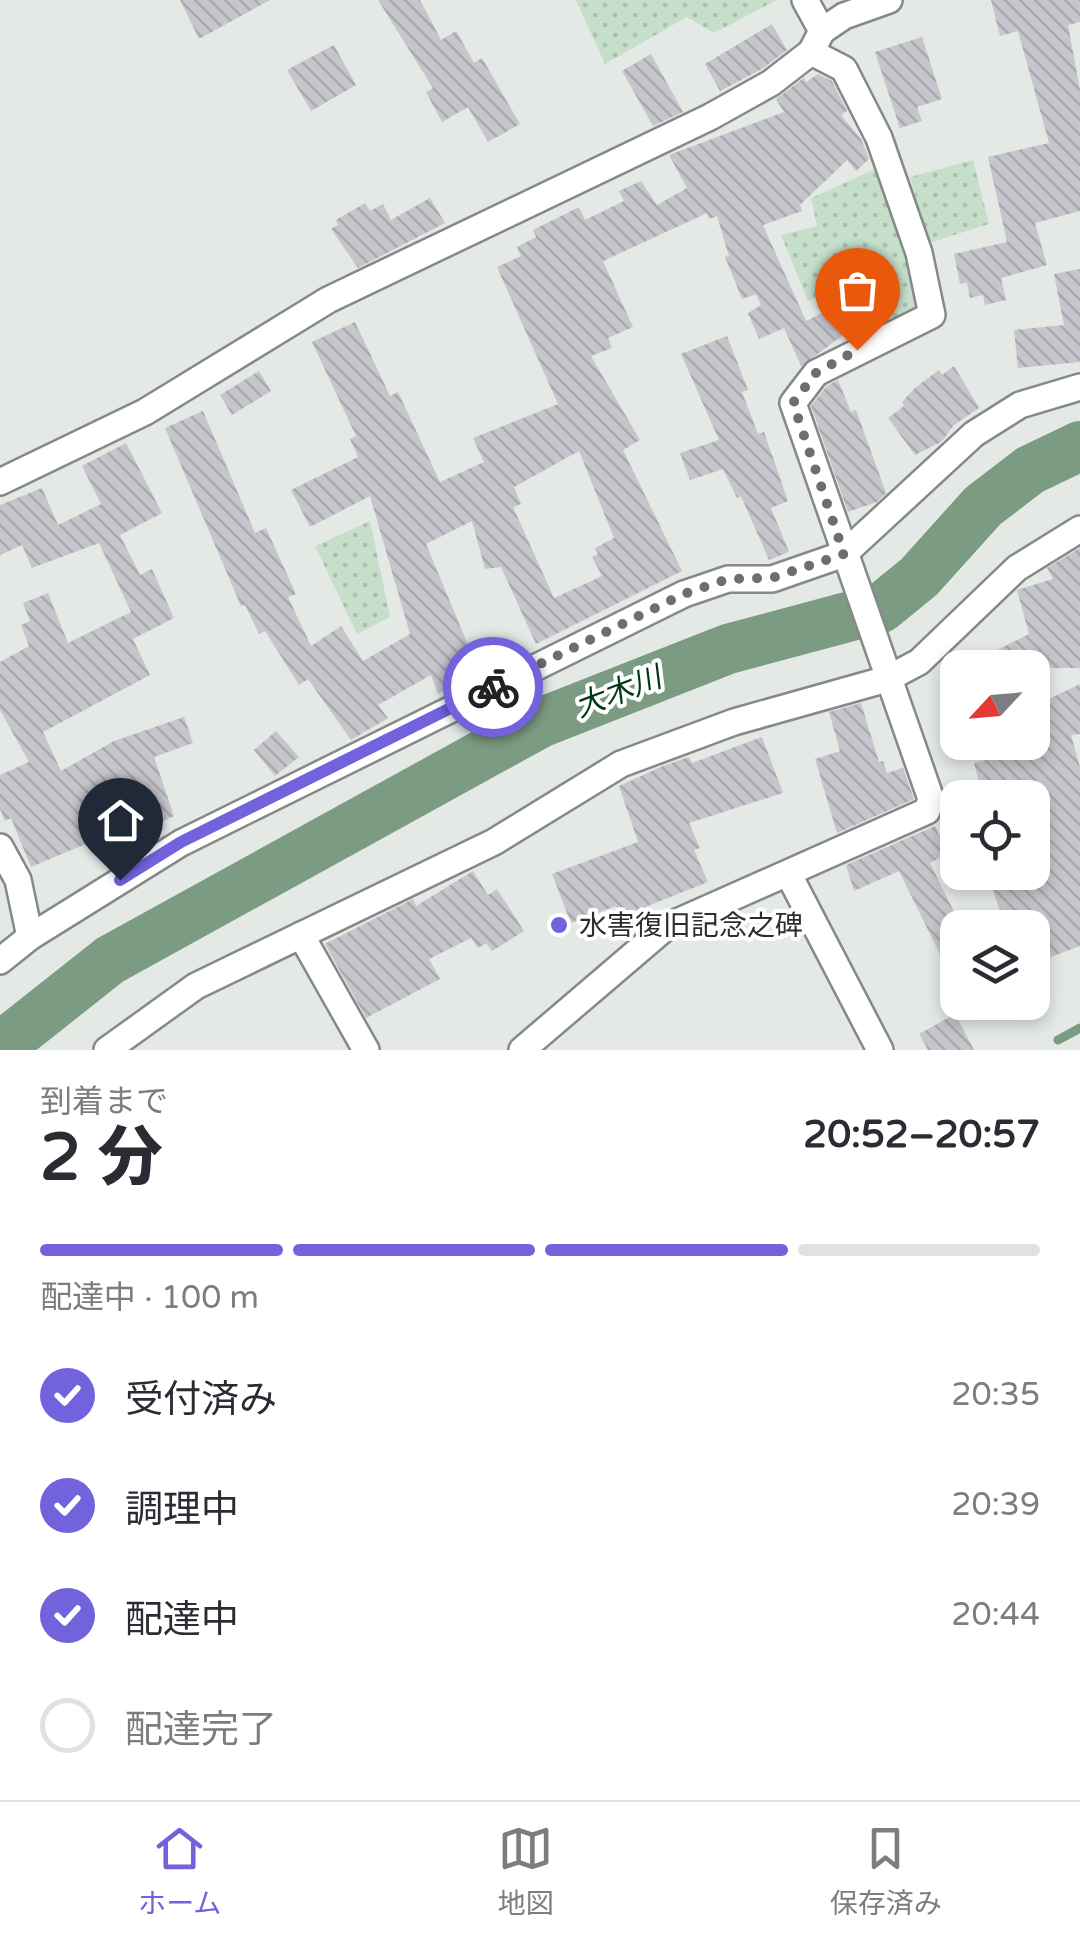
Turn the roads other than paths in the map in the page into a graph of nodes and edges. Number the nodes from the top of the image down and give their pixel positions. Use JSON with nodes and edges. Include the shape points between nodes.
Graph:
{"nodes":[{"id":1,"x":805,"y":0,"type":"edge"},
{"id":2,"x":889,"y":0,"type":"edge"},
{"id":3,"x":817,"y":41,"type":"junction"},
{"id":4,"x":1080,"y":387,"type":"edge"},
{"id":5,"x":0,"y":482,"type":"edge"},
{"id":6,"x":1080,"y":529,"type":"edge"},
{"id":7,"x":844,"y":554,"type":"junction"},
{"id":8,"x":887,"y":679,"type":"junction"},
{"id":9,"x":0,"y":847,"type":"edge"},
{"id":10,"x":789,"y":875,"type":"junction"},
{"id":11,"x":301,"y":935,"type":"junction"},
{"id":12,"x":30,"y":937,"type":"junction"},
{"id":13,"x":0,"y":961,"type":"edge"},
{"id":14,"x":106,"y":1050,"type":"edge"},
{"id":15,"x":366,"y":1050,"type":"edge"},
{"id":16,"x":522,"y":1050,"type":"edge"},
{"id":17,"x":880,"y":1050,"type":"edge"}],
"edges":[{"from":1,"to":3,"type":"street"},
{"from":2,"to":3,"type":"street","via":[[844,16]]},
{"from":3,"to":5,"type":"street","via":[[770,82],[710,117],[328,300],[145,412]]},
{"from":3,"to":7,"type":"street","via":[[844,69],[878,138],[919,253],[932,316],[816,373],[793,403]]},
{"from":4,"to":7,"type":"street","via":[[1020,405],[974,434]]},
{"from":6,"to":8,"type":"street","via":[[1017,568],[919,662]]},
{"from":7,"to":8,"type":"street"},
{"from":7,"to":12,"type":"street","via":[[772,578],[728,579],[684,594],[181,842]]},
{"from":8,"to":10,"type":"street","via":[[931,799],[927,811]]},
{"from":8,"to":11,"type":"street","via":[[734,722],[621,764],[494,842]]},
{"from":9,"to":12,"type":"street","via":[[18,880]]},
{"from":10,"to":16,"type":"street","via":[[666,926]]},
{"from":10,"to":17,"type":"street"},
{"from":11,"to":14,"type":"street","via":[[196,986]]},
{"from":11,"to":15,"type":"street"},
{"from":12,"to":13,"type":"street"}]}
